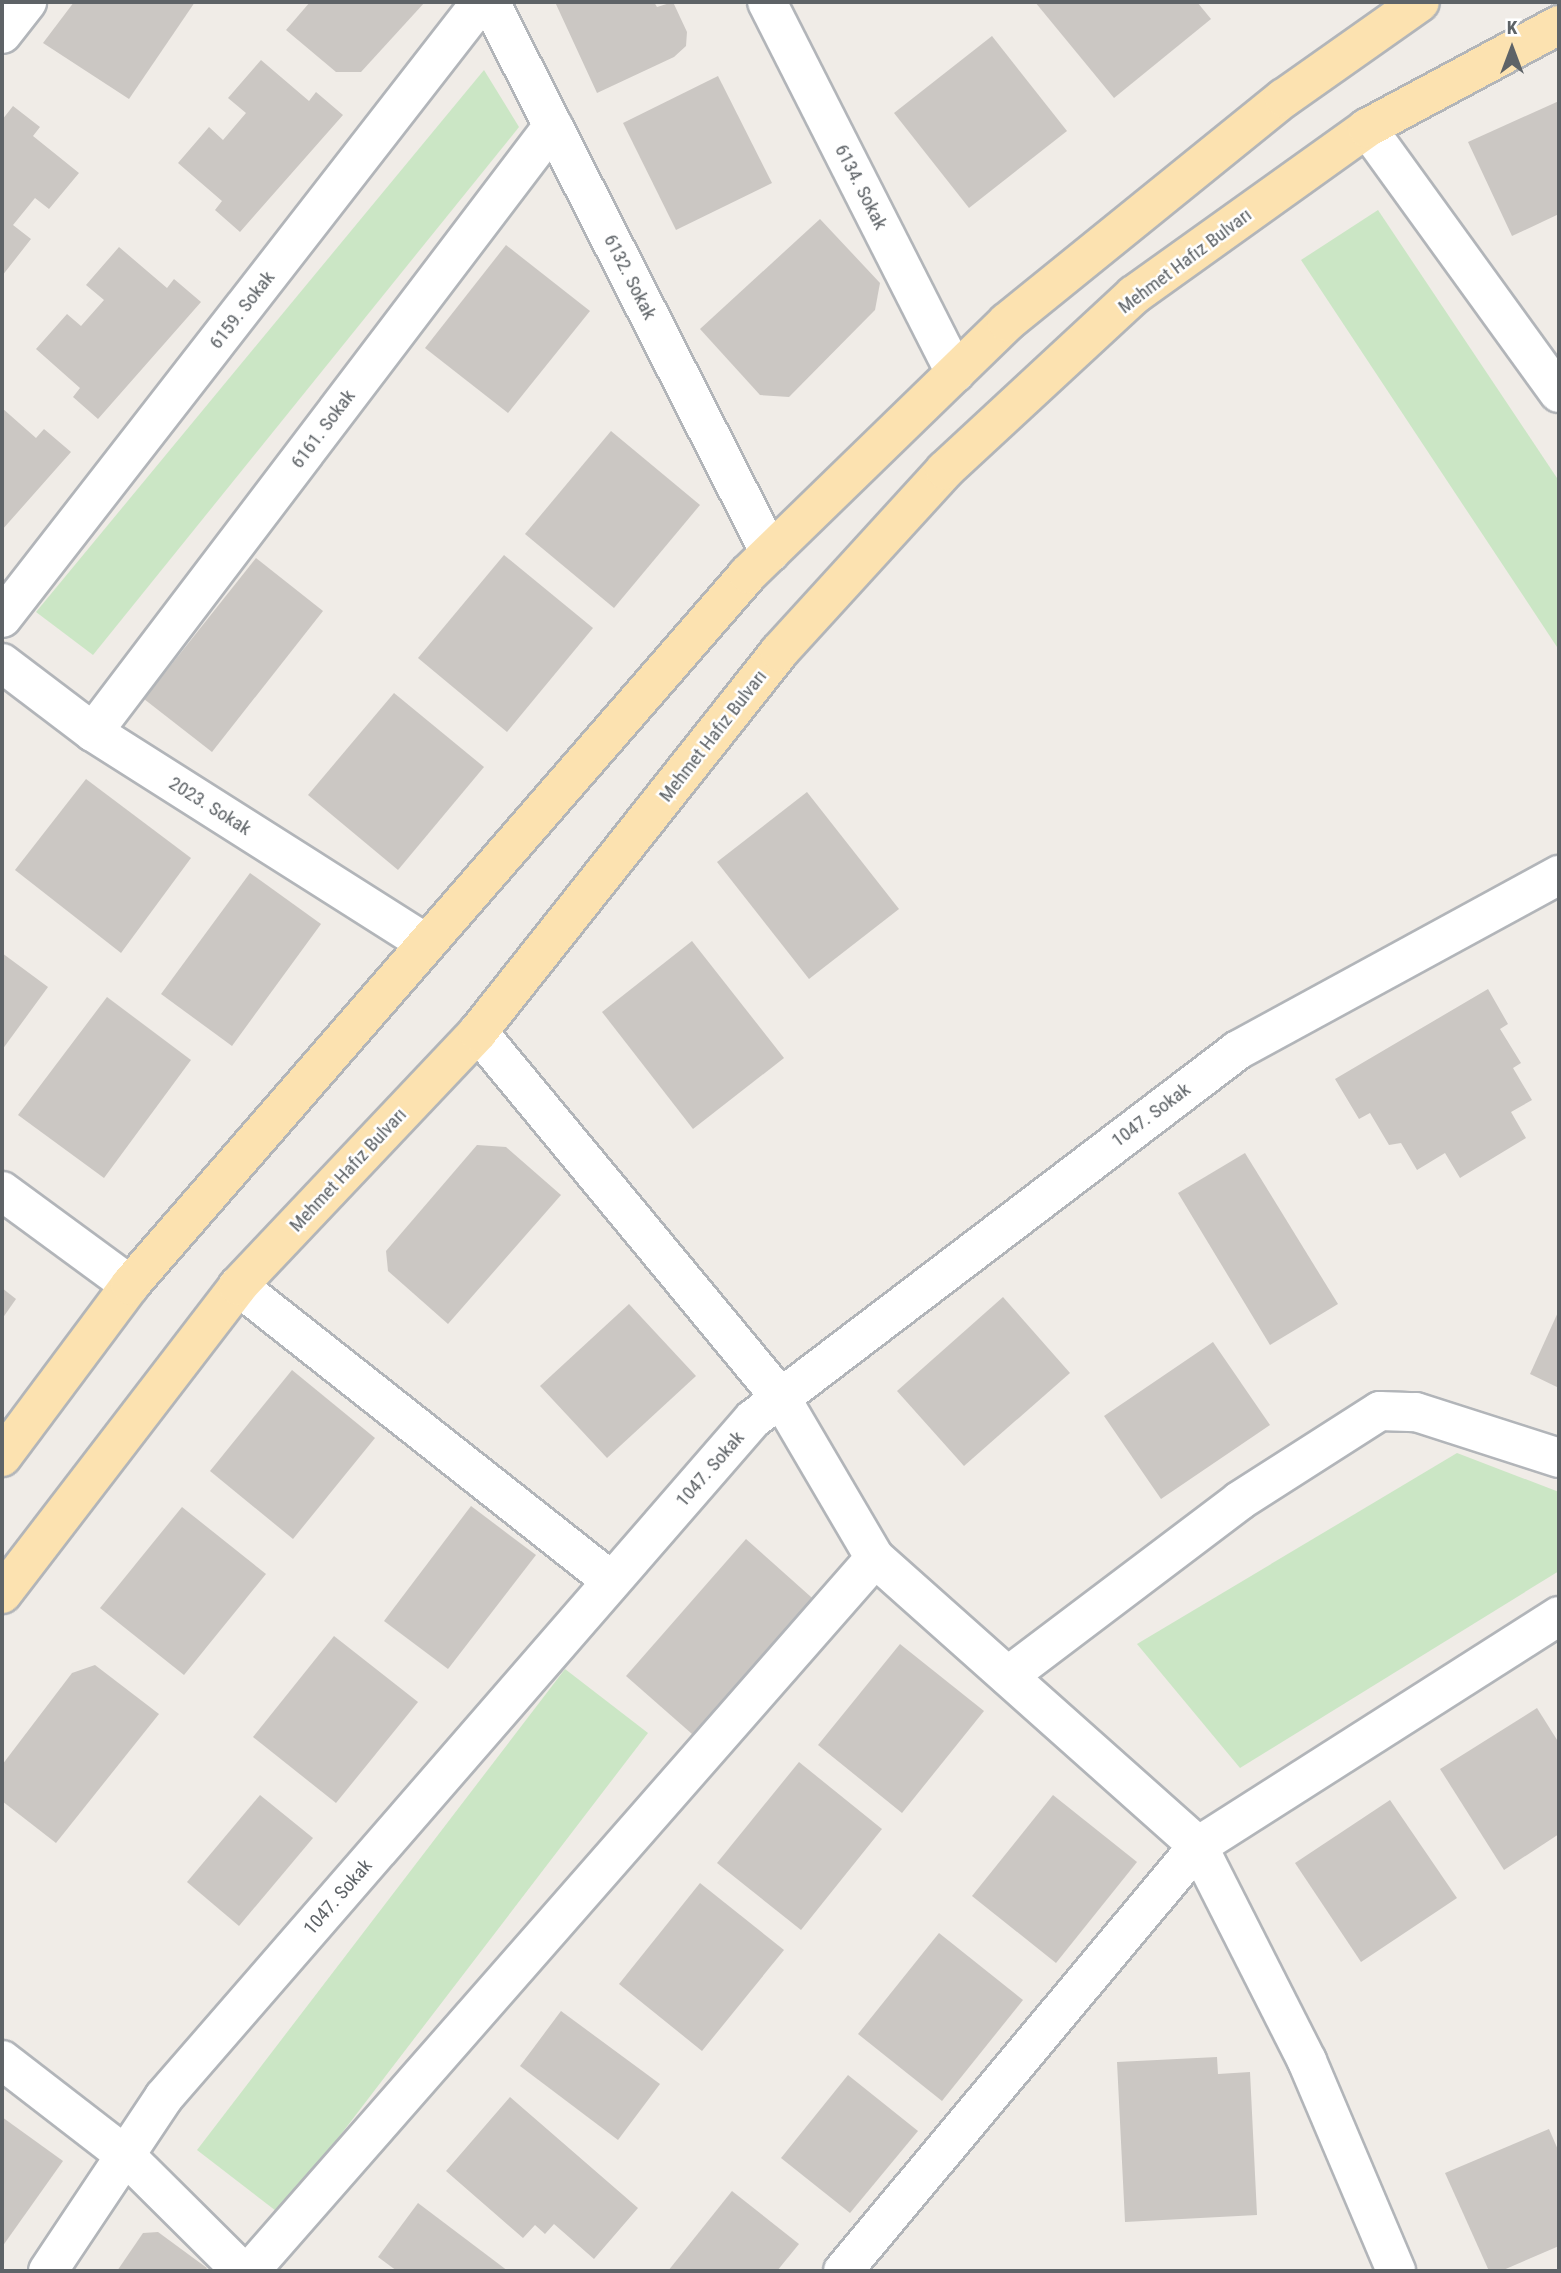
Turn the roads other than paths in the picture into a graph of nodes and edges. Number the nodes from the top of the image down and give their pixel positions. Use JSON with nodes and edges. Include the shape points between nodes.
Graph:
{"nodes":[{"id":1,"x":27,"y":2,"type":"edge"},
{"id":2,"x":481,"y":2,"type":"edge"},
{"id":3,"x":490,"y":2,"type":"edge"},
{"id":4,"x":767,"y":2,"type":"edge"},
{"id":5,"x":1398,"y":7,"type":"edge"},
{"id":6,"x":1559,"y":25,"type":"edge"},
{"id":7,"x":2,"y":34,"type":"edge"},
{"id":8,"x":553,"y":126,"type":"junction"},
{"id":9,"x":1367,"y":128,"type":"junction"},
{"id":10,"x":955,"y":373,"type":"junction"},
{"id":11,"x":1559,"y":393,"type":"edge"},
{"id":12,"x":770,"y":552,"type":"junction"},
{"id":13,"x":2,"y":618,"type":"edge"},
{"id":14,"x":2,"y":663,"type":"edge"},
{"id":15,"x":93,"y":732,"type":"junction"},
{"id":16,"x":1559,"y":875,"type":"edge"},
{"id":17,"x":424,"y":942,"type":"junction"},
{"id":18,"x":478,"y":1032,"type":"junction"},
{"id":19,"x":2,"y":1191,"type":"edge"},
{"id":20,"x":130,"y":1285,"type":"junction"},
{"id":21,"x":238,"y":1286,"type":"junction"},
{"id":22,"x":780,"y":1398,"type":"junction"},
{"id":23,"x":2,"y":1457,"type":"edge"},
{"id":24,"x":1559,"y":1458,"type":"edge"},
{"id":25,"x":875,"y":1558,"type":"junction"},
{"id":26,"x":612,"y":1581,"type":"junction"},
{"id":27,"x":2,"y":1594,"type":"edge"},
{"id":28,"x":1559,"y":1616,"type":"edge"},
{"id":29,"x":1008,"y":1676,"type":"junction"},
{"id":30,"x":1198,"y":1846,"type":"junction"},
{"id":31,"x":2,"y":2060,"type":"edge"},
{"id":32,"x":125,"y":2155,"type":"junction"},
{"id":33,"x":48,"y":2271,"type":"edge"},
{"id":34,"x":242,"y":2271,"type":"edge"},
{"id":35,"x":250,"y":2271,"type":"edge"},
{"id":36,"x":843,"y":2271,"type":"edge"},
{"id":37,"x":1396,"y":2271,"type":"edge"}],
"edges":[{"from":1,"to":7,"type":"street"},
{"from":2,"to":13,"type":"street","name":"6159. Sokak"},
{"from":3,"to":8,"type":"street","name":"6132. Sokak"},
{"from":4,"to":10,"type":"street","name":"6134. Sokak"},
{"from":5,"to":10,"type":"main road","via":[[1039,296]]},
{"from":6,"to":9,"type":"main road","name":"Mehmet Hafız Bulvarı"},
{"from":8,"to":12,"type":"street","name":"6132. Sokak"},
{"from":8,"to":15,"type":"street","name":"6161. Sokak"},
{"from":9,"to":11,"type":"street"},
{"from":9,"to":18,"type":"main road","name":"Mehmet Hafız Bulvarı","via":[[1134,295],[945,470],[779,652]]},
{"from":10,"to":12,"type":"main road"},
{"from":12,"to":17,"type":"main road"},
{"from":14,"to":15,"type":"street","name":"2023. Sokak"},
{"from":15,"to":17,"type":"street","name":"2023. Sokak"},
{"from":16,"to":22,"type":"street","name":"1047. Sokak","via":[[1238,1050]]},
{"from":17,"to":20,"type":"main road"},
{"from":18,"to":21,"type":"main road","name":"Mehmet Hafız Bulvarı"},
{"from":18,"to":22,"type":"street"},
{"from":19,"to":20,"type":"street"},
{"from":20,"to":23,"type":"main road"},
{"from":21,"to":26,"type":"street"},
{"from":21,"to":27,"type":"main road","name":"Mehmet Hafız Bulvarı"},
{"from":22,"to":25,"type":"street"},
{"from":22,"to":26,"type":"street","name":"1047. Sokak","via":[[753,1419]]},
{"from":24,"to":29,"type":"street","via":[[1416,1412],[1380,1411],[1239,1501]]},
{"from":25,"to":29,"type":"street"},
{"from":25,"to":35,"type":"street"},
{"from":26,"to":32,"type":"street","name":"1047. Sokak","via":[[164,2097]]},
{"from":28,"to":30,"type":"street"},
{"from":29,"to":30,"type":"street"},
{"from":30,"to":36,"type":"street"},
{"from":30,"to":37,"type":"street","via":[[1307,2061]]},
{"from":31,"to":32,"type":"street"},
{"from":32,"to":33,"type":"street","name":"1047. Sokak"},
{"from":32,"to":34,"type":"street"}]}
